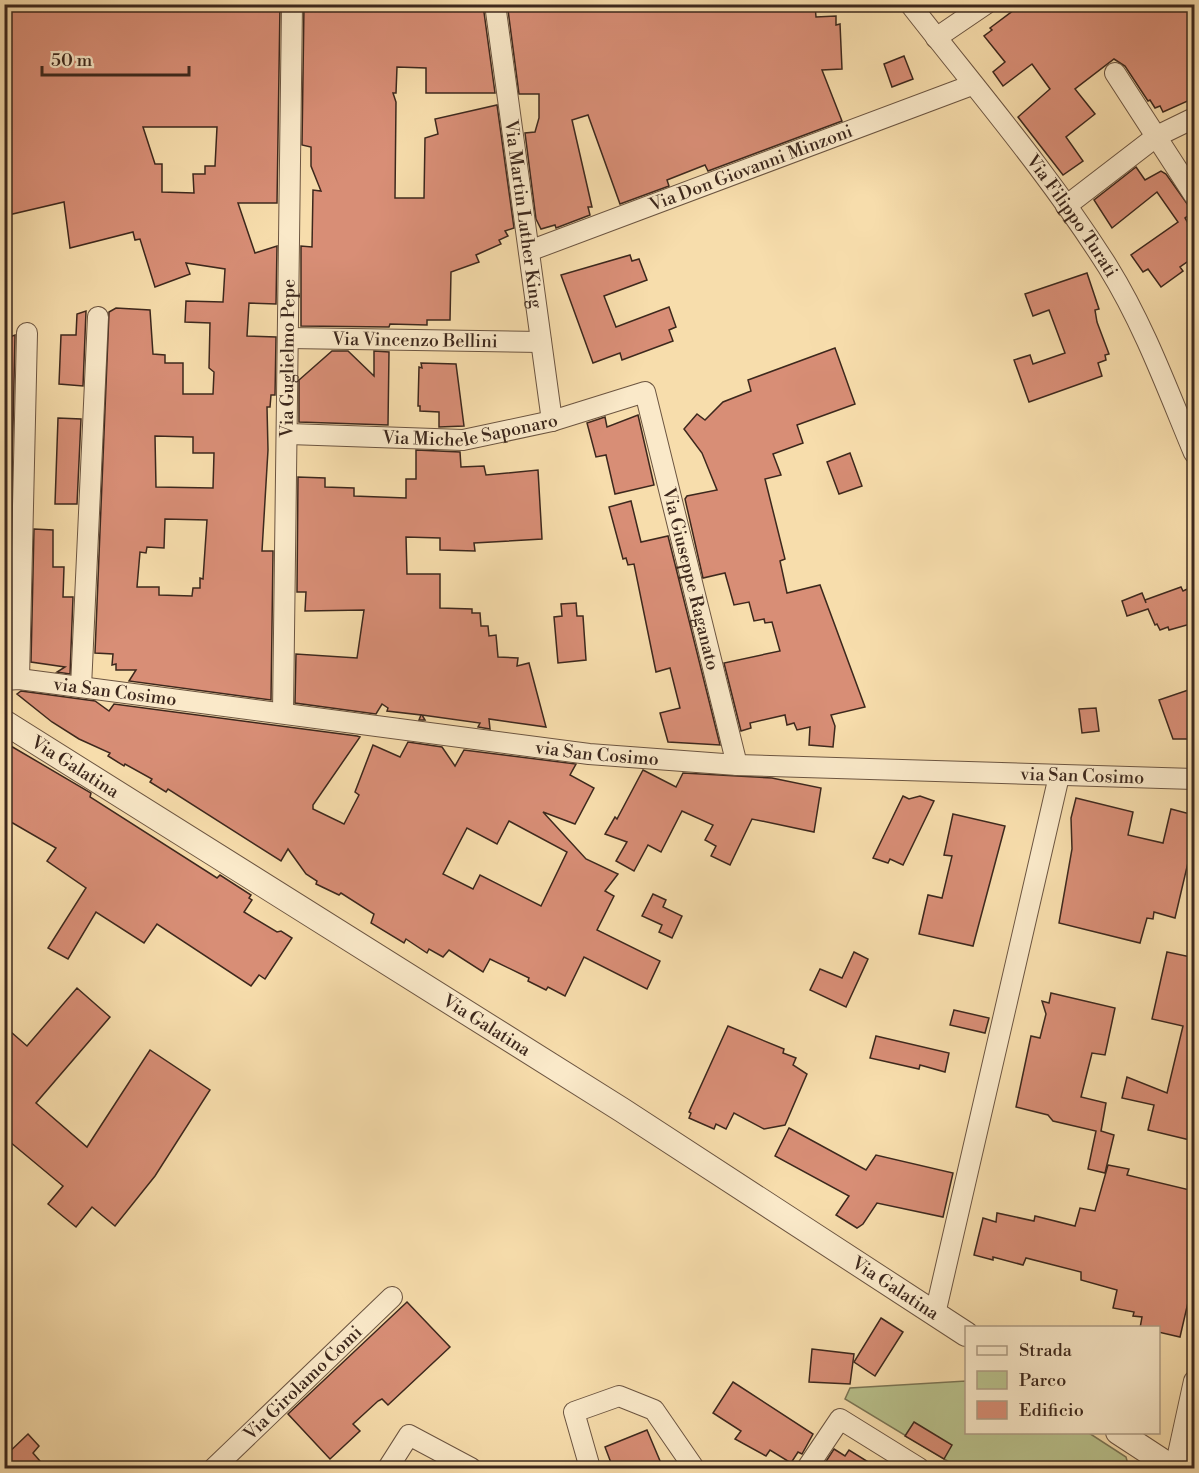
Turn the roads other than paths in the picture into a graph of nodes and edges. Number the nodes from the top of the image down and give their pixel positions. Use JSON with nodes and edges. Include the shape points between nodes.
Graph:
{"nodes":[{"id":1,"x":292,"y":4,"type":"edge"},
{"id":2,"x":495,"y":4,"type":"edge"},
{"id":3,"x":910,"y":4,"type":"edge"},
{"id":4,"x":986,"y":4,"type":"edge"},
{"id":5,"x":936,"y":38,"type":"junction"},
{"id":6,"x":1115,"y":74,"type":"dead end"},
{"id":7,"x":972,"y":85,"type":"junction"},
{"id":8,"x":1194,"y":118,"type":"edge"},
{"id":9,"x":1156,"y":136,"type":"junction"},
{"id":10,"x":1194,"y":195,"type":"edge"},
{"id":11,"x":1066,"y":206,"type":"junction"},
{"id":12,"x":529,"y":251,"type":"junction"},
{"id":13,"x":98,"y":317,"type":"dead end"},
{"id":14,"x":27,"y":333,"type":"dead end"},
{"id":15,"x":289,"y":338,"type":"junction"},
{"id":16,"x":541,"y":342,"type":"junction"},
{"id":17,"x":645,"y":392,"type":"joint"},
{"id":18,"x":552,"y":422,"type":"junction"},
{"id":19,"x":289,"y":434,"type":"junction"},
{"id":20,"x":1194,"y":453,"type":"edge"},
{"id":21,"x":12,"y":680,"type":"edge"},
{"id":22,"x":81,"y":687,"type":"junction"},
{"id":23,"x":283,"y":712,"type":"junction"},
{"id":24,"x":5,"y":723,"type":"edge"},
{"id":25,"x":737,"y":765,"type":"junction"},
{"id":26,"x":1059,"y":776,"type":"junction"},
{"id":27,"x":1194,"y":779,"type":"edge"},
{"id":28,"x":392,"y":1297,"type":"dead end"},
{"id":29,"x":935,"y":1314,"type":"junction"},
{"id":30,"x":965,"y":1333,"type":"edge"},
{"id":31,"x":1194,"y":1381,"type":"edge"},
{"id":32,"x":1121,"y":1434,"type":"edge"},
{"id":33,"x":1164,"y":1466,"type":"edge"},
{"id":34,"x":214,"y":1468,"type":"edge"},
{"id":35,"x":388,"y":1468,"type":"edge"},
{"id":36,"x":471,"y":1468,"type":"edge"},
{"id":37,"x":590,"y":1468,"type":"edge"},
{"id":38,"x":694,"y":1468,"type":"edge"},
{"id":39,"x":807,"y":1468,"type":"edge"},
{"id":40,"x":919,"y":1468,"type":"edge"}],
"edges":[{"from":1,"to":15,"type":"street","name":"Via Guglielmo Pepe"},
{"from":2,"to":12,"type":"street","name":"Via Martin Luther King"},
{"from":3,"to":5,"type":"street","name":"Via Filippo Turati"},
{"from":4,"to":5,"type":"street"},
{"from":5,"to":7,"type":"street","name":"Via Filippo Turati"},
{"from":6,"to":9,"type":"street"},
{"from":7,"to":11,"type":"street","name":"Via Filippo Turati"},
{"from":7,"to":12,"type":"street","name":"Via Don Giovanni Minzoni"},
{"from":8,"to":9,"type":"street"},
{"from":9,"to":10,"type":"street"},
{"from":9,"to":11,"type":"street"},
{"from":11,"to":20,"type":"street","name":"Via Filippo Turati","via":[[1136,317]]},
{"from":12,"to":16,"type":"street","name":"Via Martin Luther King"},
{"from":13,"to":22,"type":"street"},
{"from":14,"to":21,"type":"street"},
{"from":15,"to":16,"type":"street","name":"Via Vincenzo Bellini"},
{"from":15,"to":19,"type":"street","name":"Via Guglielmo Pepe"},
{"from":16,"to":18,"type":"street","name":"Via Martin Luther King"},
{"from":17,"to":18,"type":"street","name":"Via Michele Saponaro"},
{"from":17,"to":25,"type":"street","name":"Via Giuseppe Raganato"},
{"from":18,"to":19,"type":"street","name":"Via Michele Saponaro","via":[[463,440]]},
{"from":19,"to":23,"type":"street","name":"Via Guglielmo Pepe"},
{"from":21,"to":22,"type":"street","name":"via San Cosimo"},
{"from":22,"to":23,"type":"street","name":"via San Cosimo"},
{"from":23,"to":25,"type":"street","name":"via San Cosimo","via":[[589,754]]},
{"from":24,"to":29,"type":"street","name":"Via Galatina","via":[[612,1104]]},
{"from":25,"to":26,"type":"street","name":"via San Cosimo"},
{"from":26,"to":27,"type":"street","name":"via San Cosimo"},
{"from":26,"to":29,"type":"street"},
{"from":28,"to":34,"type":"street","name":"Via Girolamo Comi"},
{"from":29,"to":30,"type":"street","name":"Via Galatina"},
{"from":31,"to":33,"type":"street"},
{"from":32,"to":33,"type":"street"},
{"from":35,"to":36,"type":"street","via":[[409,1435]]},
{"from":37,"to":38,"type":"street","via":[[574,1412],[619,1396],[654,1410]]},
{"from":39,"to":40,"type":"street","via":[[840,1419]]}]}
